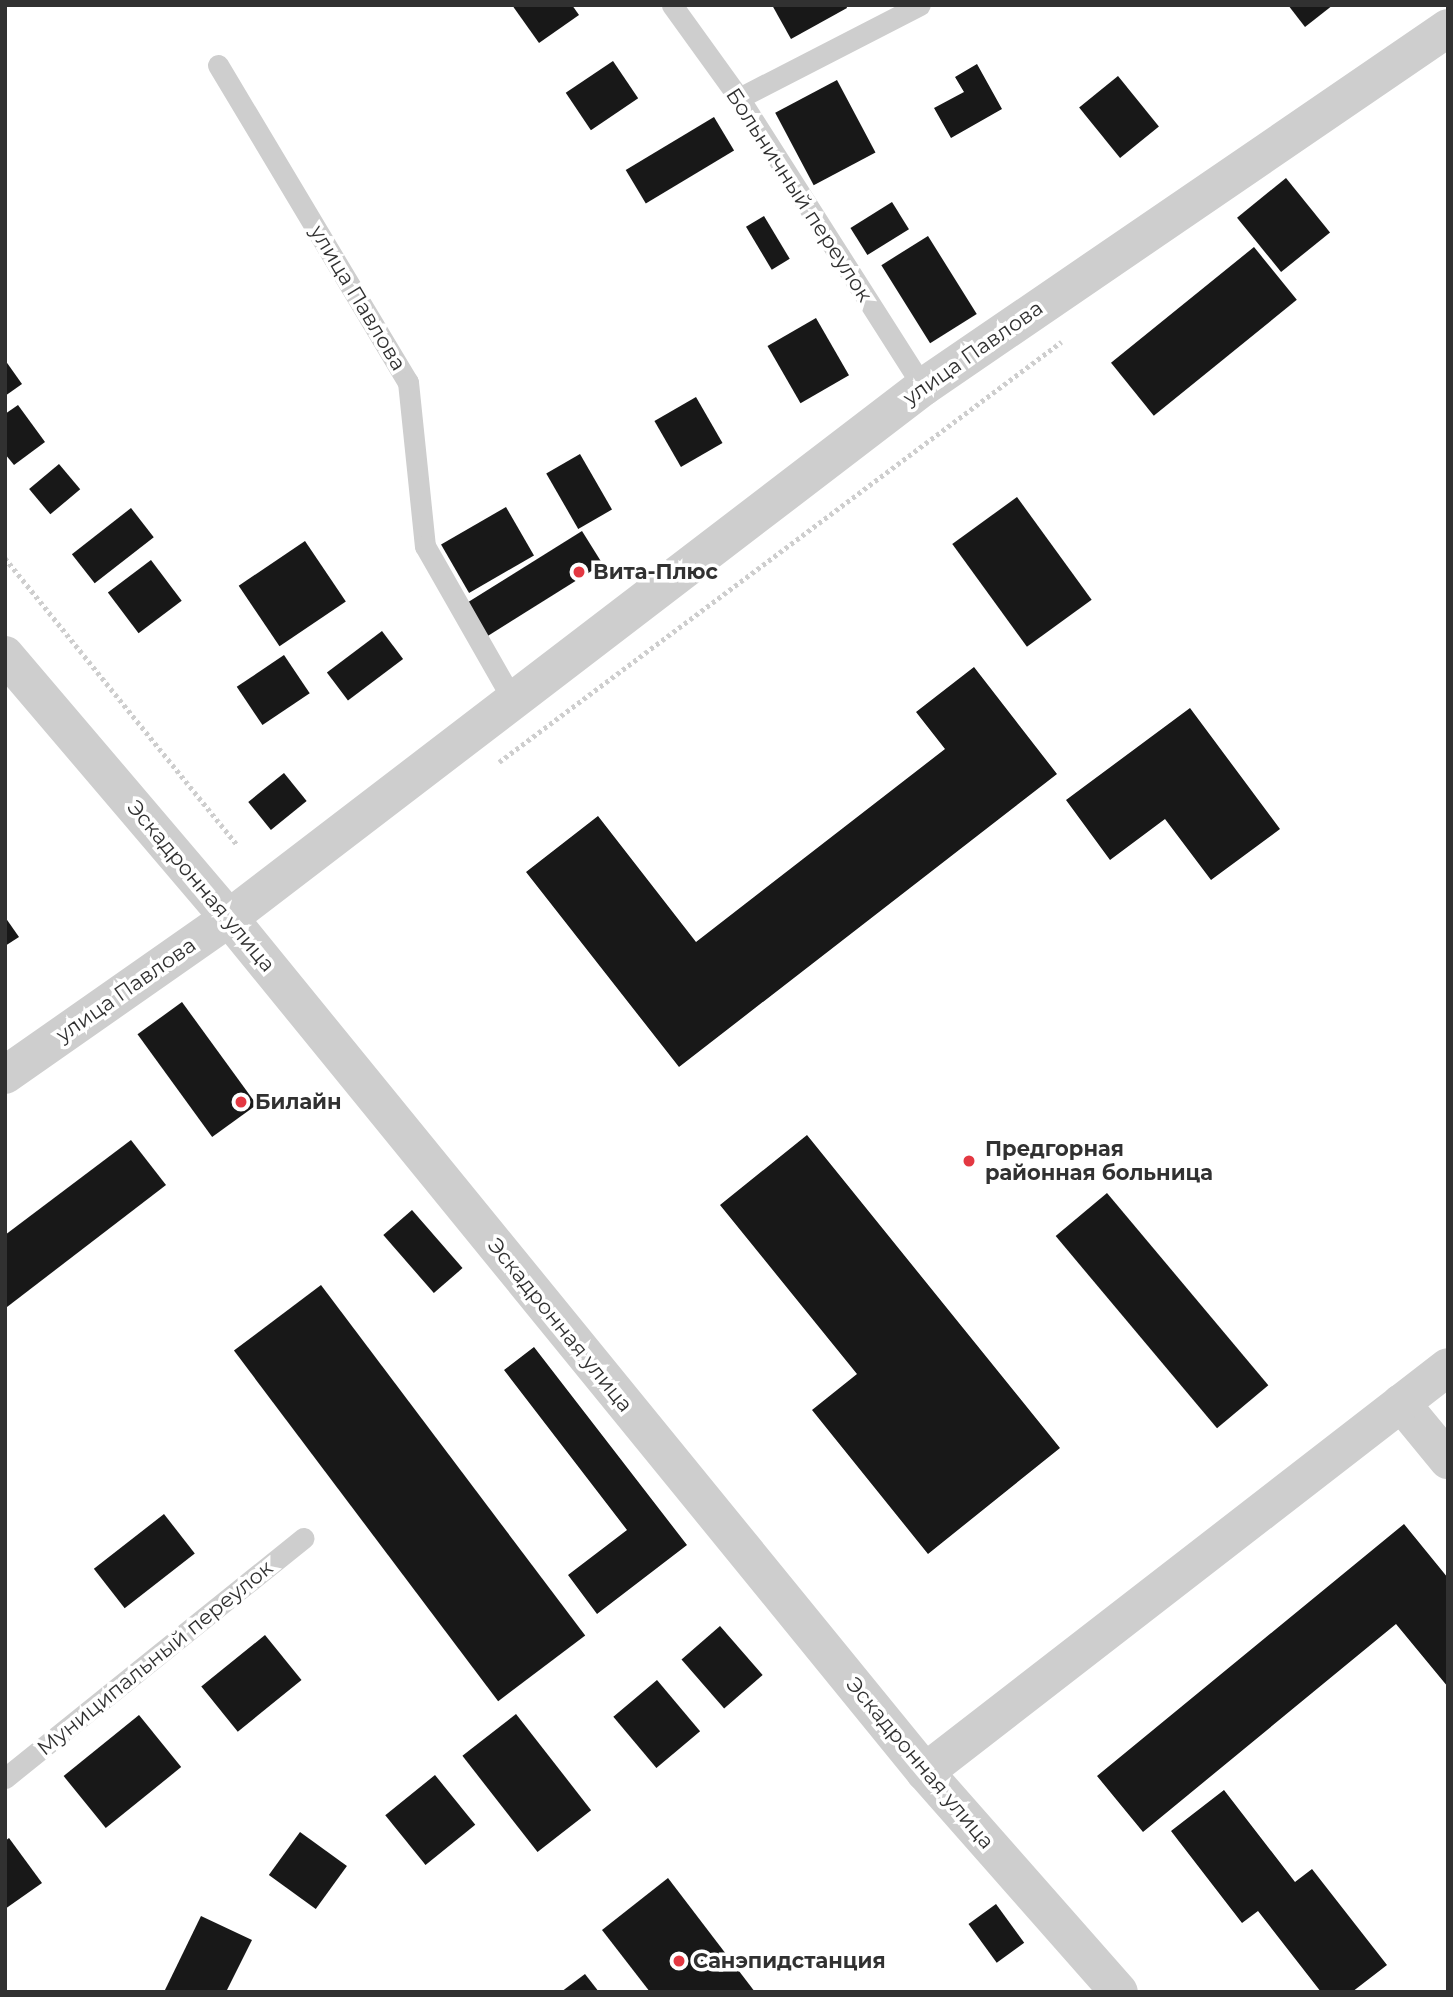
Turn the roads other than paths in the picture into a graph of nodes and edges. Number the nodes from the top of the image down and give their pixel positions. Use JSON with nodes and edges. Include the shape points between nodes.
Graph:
{"nodes":[{"id":1,"x":672,"y":5,"type":"edge"},
{"id":2,"x":920,"y":5,"type":"edge"},
{"id":3,"x":1448,"y":28,"type":"edge"},
{"id":4,"x":218,"y":65,"type":"dead end"},
{"id":5,"x":739,"y":98,"type":"junction"},
{"id":6,"x":923,"y":387,"type":"junction"},
{"id":7,"x":5,"y":655,"type":"edge"},
{"id":8,"x":513,"y":700,"type":"junction"},
{"id":9,"x":229,"y":918,"type":"junction"},
{"id":10,"x":5,"y":1075,"type":"edge"},
{"id":11,"x":1448,"y":1367,"type":"edge"},
{"id":12,"x":1401,"y":1403,"type":"junction"},
{"id":13,"x":1448,"y":1460,"type":"edge"},
{"id":14,"x":304,"y":1538,"type":"dead end"},
{"id":15,"x":925,"y":1772,"type":"junction"},
{"id":16,"x":5,"y":1778,"type":"edge"},
{"id":17,"x":1119,"y":1992,"type":"edge"}],
"edges":[{"from":1,"to":5,"type":"lane","name":"Больничный переулок"},
{"from":2,"to":5,"type":"lane"},
{"from":3,"to":6,"type":"street","name":"улица Павлова"},
{"from":4,"to":8,"type":"lane","name":"улица Павлова","via":[[408,382],[425,546]]},
{"from":5,"to":6,"type":"lane","name":"Больничный переулок"},
{"from":6,"to":8,"type":"street","name":"улица Павлова"},
{"from":7,"to":9,"type":"street","name":"Эскадронная улица"},
{"from":8,"to":9,"type":"street","name":"улица Павлова"},
{"from":9,"to":10,"type":"street","name":"улица Павлова"},
{"from":9,"to":15,"type":"street","name":"Эскадронная улица"},
{"from":11,"to":12,"type":"street"},
{"from":12,"to":13,"type":"street"},
{"from":12,"to":15,"type":"street"},
{"from":14,"to":16,"type":"lane","name":"Муниципальный переулок"},
{"from":15,"to":17,"type":"street","name":"Эскадронная улица"}]}
